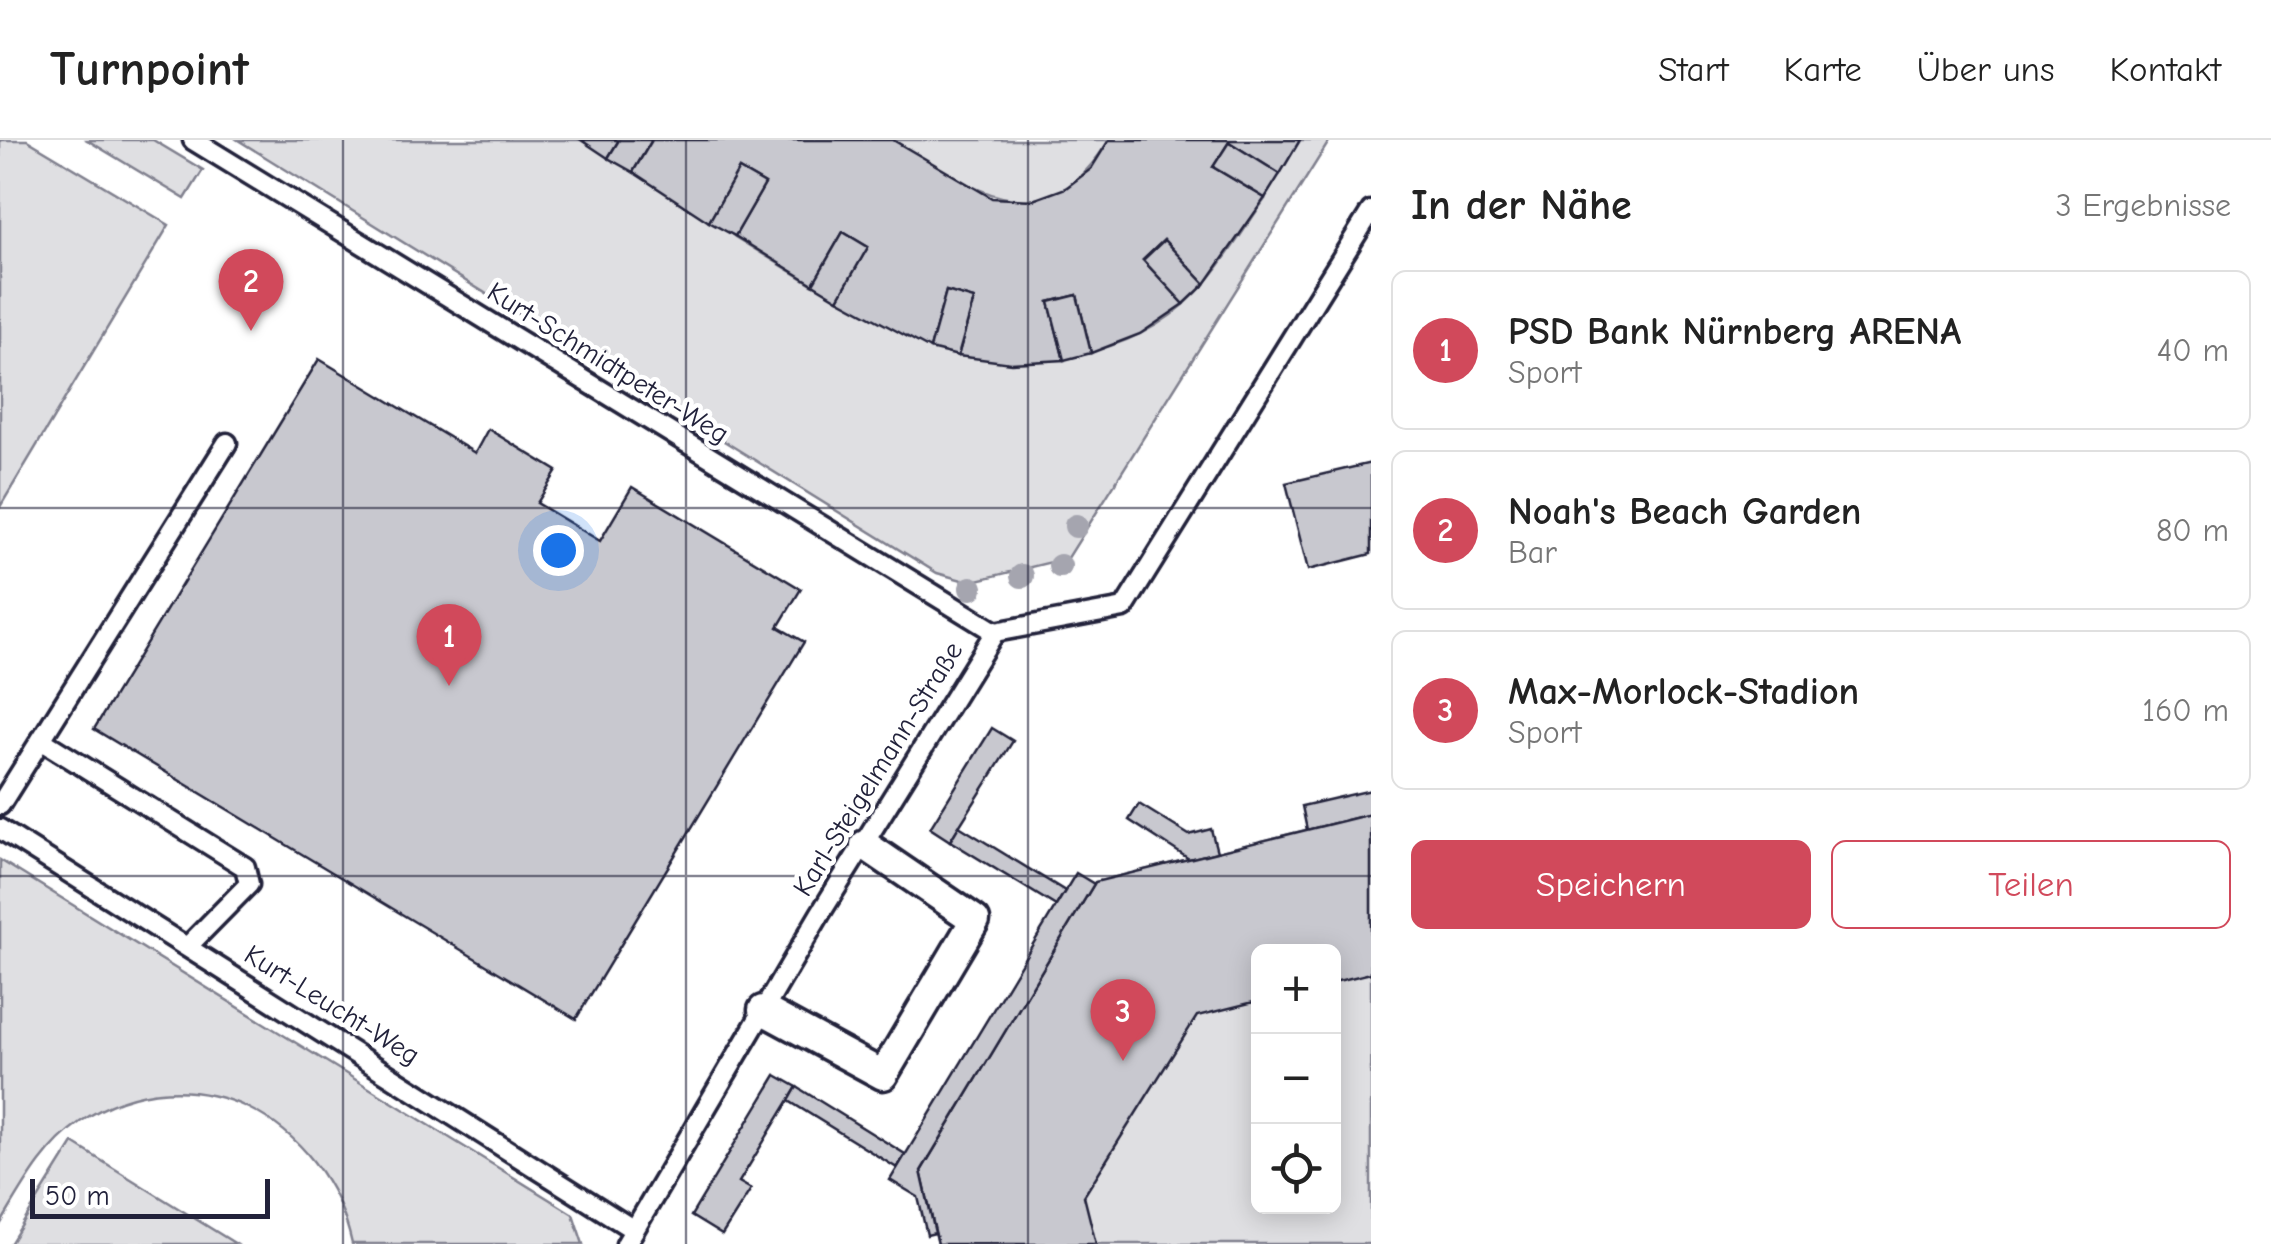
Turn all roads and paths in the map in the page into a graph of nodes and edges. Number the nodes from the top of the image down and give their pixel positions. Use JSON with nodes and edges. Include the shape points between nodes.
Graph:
{"nodes":[{"id":1,"x":193,"y":140,"type":"edge"},
{"id":2,"x":1371,"y":211,"type":"edge"},
{"id":3,"x":227,"y":443,"type":"dead end"},
{"id":4,"x":995,"y":632,"type":"junction"},
{"id":5,"x":41,"y":740,"type":"junction"},
{"id":6,"x":0,"y":805,"type":"edge"},
{"id":7,"x":0,"y":829,"type":"edge"},
{"id":8,"x":864,"y":845,"type":"junction"},
{"id":9,"x":188,"y":946,"type":"junction"},
{"id":10,"x":763,"y":1010,"type":"junction"},
{"id":11,"x":630,"y":1237,"type":"edge"}],
"edges":[{"from":1,"to":4,"type":"lane","name":"Kurt-Schmidtpeter-Weg"},
{"from":2,"to":4,"type":"lane","name":"Karl-Steigelmann-Straße","via":[[1124,608]]},
{"from":3,"to":5,"type":"lane"},
{"from":4,"to":8,"type":"lane","name":"Karl-Steigelmann-Straße"},
{"from":5,"to":6,"type":"lane"},
{"from":5,"to":9,"type":"lane","via":[[245,867],[250,884]]},
{"from":7,"to":9,"type":"lane","name":"Kurt-Leucht-Weg"},
{"from":8,"to":10,"type":"lane","name":"Karl-Steigelmann-Straße"},
{"from":8,"to":10,"type":"street","via":[[976,920],[883,1074]]},
{"from":9,"to":11,"type":"lane","name":"Kurt-Leucht-Weg"},
{"from":10,"to":11,"type":"lane","name":"Karl-Steigelmann-Straße"}]}
